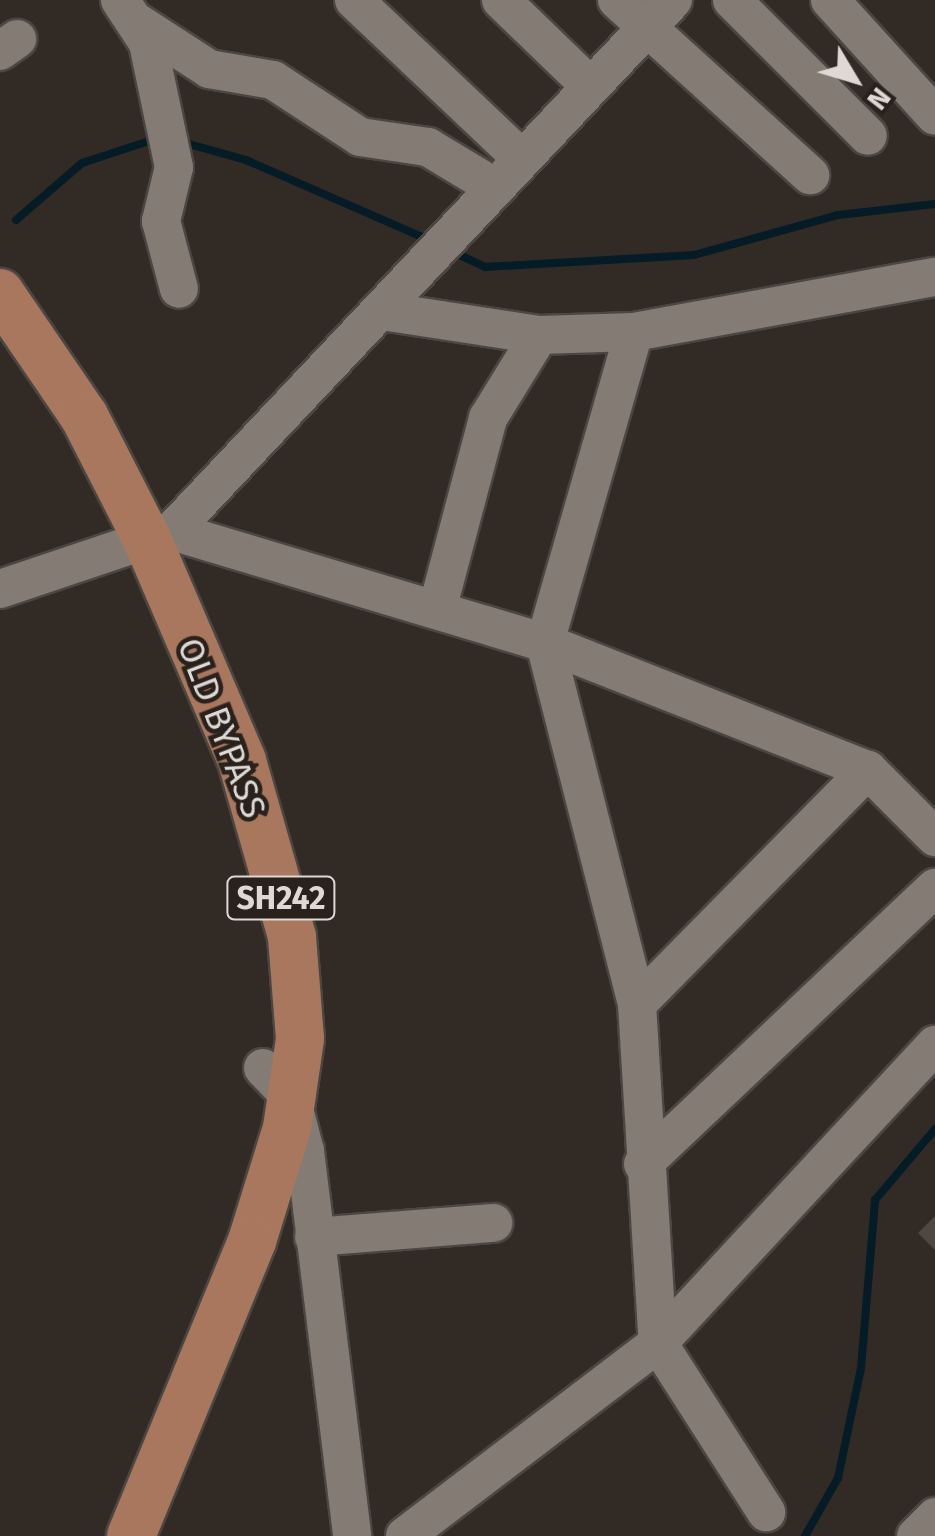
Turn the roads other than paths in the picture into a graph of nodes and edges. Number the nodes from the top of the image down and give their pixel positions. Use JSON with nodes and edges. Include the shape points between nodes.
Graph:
{"nodes":[{"id":1,"x":354,"y":0,"type":"edge"},
{"id":2,"x":500,"y":0,"type":"edge"},
{"id":3,"x":617,"y":0,"type":"edge"},
{"id":4,"x":673,"y":0,"type":"edge"},
{"id":5,"x":732,"y":0,"type":"edge"},
{"id":6,"x":830,"y":0,"type":"edge"},
{"id":7,"x":129,"y":12,"type":"edge"},
{"id":8,"x":644,"y":28,"type":"junction"},
{"id":9,"x":590,"y":86,"type":"junction"},
{"id":10,"x":935,"y":116,"type":"edge"},
{"id":11,"x":868,"y":136,"type":"dead end"},
{"id":12,"x":522,"y":159,"type":"junction"},
{"id":13,"x":810,"y":176,"type":"dead end"},
{"id":14,"x":488,"y":196,"type":"junction"},
{"id":15,"x":935,"y":277,"type":"edge"},
{"id":16,"x":179,"y":289,"type":"dead end"},
{"id":17,"x":0,"y":293,"type":"edge"},
{"id":18,"x":393,"y":299,"type":"junction"},
{"id":19,"x":0,"y":330,"type":"edge"},
{"id":20,"x":634,"y":332,"type":"junction"},
{"id":21,"x":539,"y":335,"type":"junction"},
{"id":22,"x":146,"y":539,"type":"junction"},
{"id":23,"x":0,"y":589,"type":"edge"},
{"id":24,"x":436,"y":610,"type":"junction"},
{"id":25,"x":545,"y":643,"type":"junction"},
{"id":26,"x":868,"y":770,"type":"junction"},
{"id":27,"x":935,"y":837,"type":"edge"},
{"id":28,"x":935,"y":888,"type":"edge"},
{"id":29,"x":637,"y":1004,"type":"junction"},
{"id":30,"x":935,"y":1045,"type":"edge"},
{"id":31,"x":277,"y":1083,"type":"junction"},
{"id":32,"x":642,"y":1164,"type":"junction"},
{"id":33,"x":493,"y":1223,"type":"dead end"},
{"id":34,"x":314,"y":1237,"type":"junction"},
{"id":35,"x":658,"y":1343,"type":"junction"},
{"id":36,"x":766,"y":1512,"type":"dead end"},
{"id":37,"x":935,"y":1518,"type":"edge"},
{"id":38,"x":108,"y":1536,"type":"edge"},
{"id":39,"x":131,"y":1536,"type":"edge"},
{"id":40,"x":352,"y":1536,"type":"edge"},
{"id":41,"x":405,"y":1536,"type":"edge"},
{"id":42,"x":916,"y":1536,"type":"edge"}],
"edges":[{"from":1,"to":12,"type":"street"},
{"from":2,"to":9,"type":"street"},
{"from":3,"to":8,"type":"street"},
{"from":4,"to":8,"type":"street"},
{"from":5,"to":11,"type":"street"},
{"from":6,"to":10,"type":"street"},
{"from":7,"to":14,"type":"street","via":[[208,69],[273,80],[360,137],[428,146]]},
{"from":7,"to":16,"type":"street","via":[[167,132],[174,175],[161,221]]},
{"from":8,"to":9,"type":"street"},
{"from":8,"to":13,"type":"street"},
{"from":9,"to":12,"type":"street"},
{"from":12,"to":14,"type":"street"},
{"from":14,"to":18,"type":"street"},
{"from":15,"to":20,"type":"street"},
{"from":17,"to":22,"type":"main road","name":"OLD BYPASS","number":"SH242","via":[[84,416]]},
{"from":18,"to":21,"type":"street"},
{"from":18,"to":22,"type":"street"},
{"from":19,"to":22,"type":"main road","name":"OLD BYPASS","number":"SH242","via":[[94,480]]},
{"from":20,"to":21,"type":"street"},
{"from":20,"to":25,"type":"street"},
{"from":21,"to":24,"type":"street","via":[[488,418]]},
{"from":22,"to":23,"type":"street"},
{"from":22,"to":24,"type":"street"},
{"from":22,"to":31,"type":"main road","name":"OLD BYPASS","number":"SH242","via":[[242,761],[292,937],[300,1039]]},
{"from":24,"to":25,"type":"street"},
{"from":25,"to":26,"type":"street"},
{"from":25,"to":29,"type":"street"},
{"from":26,"to":27,"type":"street"},
{"from":26,"to":29,"type":"street"},
{"from":28,"to":32,"type":"street"},
{"from":29,"to":32,"type":"street"},
{"from":30,"to":35,"type":"street"},
{"from":31,"to":34,"type":"street"},
{"from":31,"to":38,"type":"main road","name":"OLD BYPASS","number":"SH242"},
{"from":31,"to":39,"type":"main road","name":"OLD BYPASS","number":"SH242","via":[[252,1241]]},
{"from":32,"to":35,"type":"street"},
{"from":33,"to":34,"type":"street"},
{"from":34,"to":40,"type":"street"},
{"from":35,"to":36,"type":"street"},
{"from":35,"to":41,"type":"street"},
{"from":37,"to":42,"type":"street"}]}
